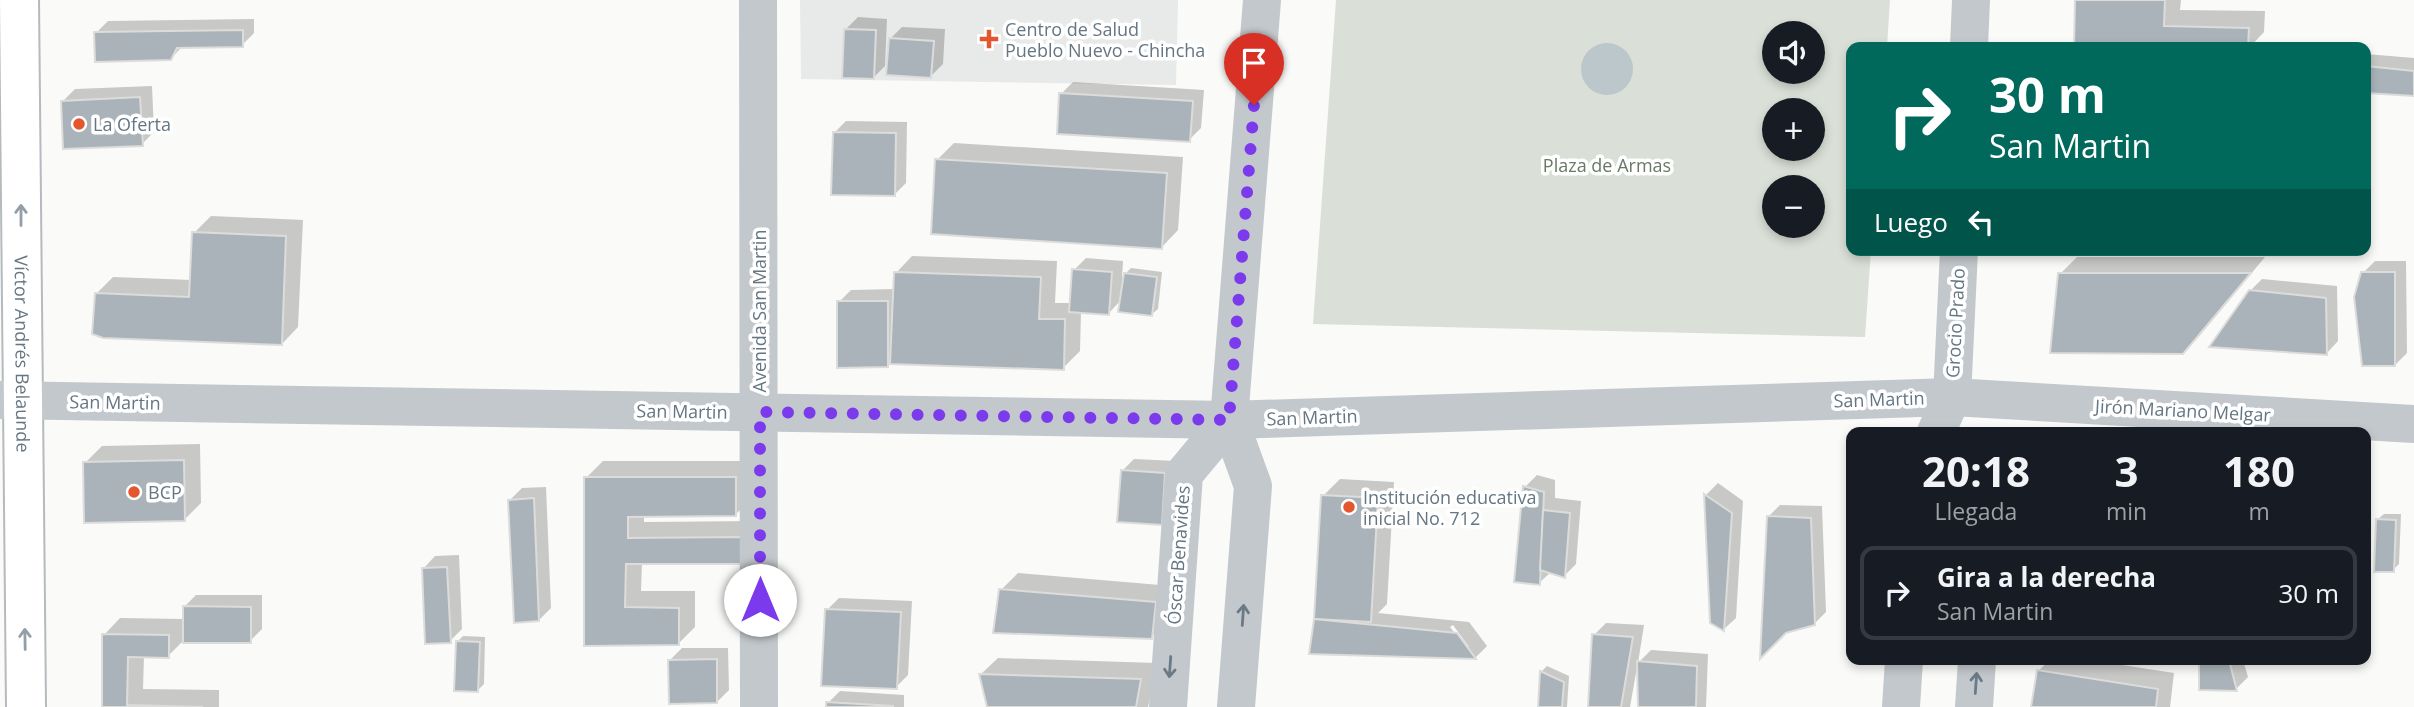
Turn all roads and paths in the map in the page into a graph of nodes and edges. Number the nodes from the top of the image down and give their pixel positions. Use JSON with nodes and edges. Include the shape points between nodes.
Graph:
{"nodes":[{"id":1,"x":19,"y":0,"type":"edge"},
{"id":2,"x":758,"y":0,"type":"edge"},
{"id":3,"x":1262,"y":0,"type":"edge"},
{"id":4,"x":1971,"y":0,"type":"edge"},
{"id":5,"x":1969,"y":42,"type":"edge"},
{"id":6,"x":1959,"y":256,"type":"edge"},
{"id":7,"x":1952,"y":397,"type":"junction"},
{"id":8,"x":11,"y":400,"type":"edge"},
{"id":9,"x":760,"y":412,"type":"junction"},
{"id":10,"x":1229,"y":420,"type":"junction"},
{"id":11,"x":2414,"y":424,"type":"edge"},
{"id":12,"x":1938,"y":427,"type":"edge"},
{"id":13,"x":1967,"y":427,"type":"edge"},
{"id":14,"x":1904,"y":665,"type":"edge"},
{"id":15,"x":1977,"y":665,"type":"edge"},
{"id":16,"x":26,"y":707,"type":"edge"},
{"id":17,"x":759,"y":707,"type":"edge"},
{"id":18,"x":1168,"y":707,"type":"edge"},
{"id":19,"x":1236,"y":707,"type":"edge"},
{"id":20,"x":1901,"y":707,"type":"edge"},
{"id":21,"x":1974,"y":707,"type":"edge"}],
"edges":[{"from":8,"to":1,"type":"main road","name":"Víctor Andrés Belaunde","one_way":true},
{"from":2,"to":9,"type":"street","name":"Avenida San Martin"},
{"from":3,"to":10,"type":"street"},
{"from":4,"to":5,"type":"street"},
{"from":6,"to":7,"type":"street","name":"Grocio Prado"},
{"from":7,"to":10,"type":"street","name":"San Martin"},
{"from":7,"to":11,"type":"street","name":"Jirón Mariano Melgar"},
{"from":7,"to":12,"type":"street"},
{"from":7,"to":13,"type":"street"},
{"from":8,"to":9,"type":"street","name":"San Martin"},
{"from":16,"to":8,"type":"main road","name":"Víctor Andrés Belaunde","one_way":true},
{"from":9,"to":10,"type":"street","name":"San Martin"},
{"from":9,"to":17,"type":"street","name":"Avenida San Martin"},
{"from":10,"to":18,"type":"street","name":"Óscar Benavides","one_way":true,"via":[[1184,474]]},
{"from":19,"to":10,"type":"street","one_way":true,"via":[[1253,486]]},
{"from":14,"to":20,"type":"street"},
{"from":21,"to":15,"type":"street","one_way":true}]}
